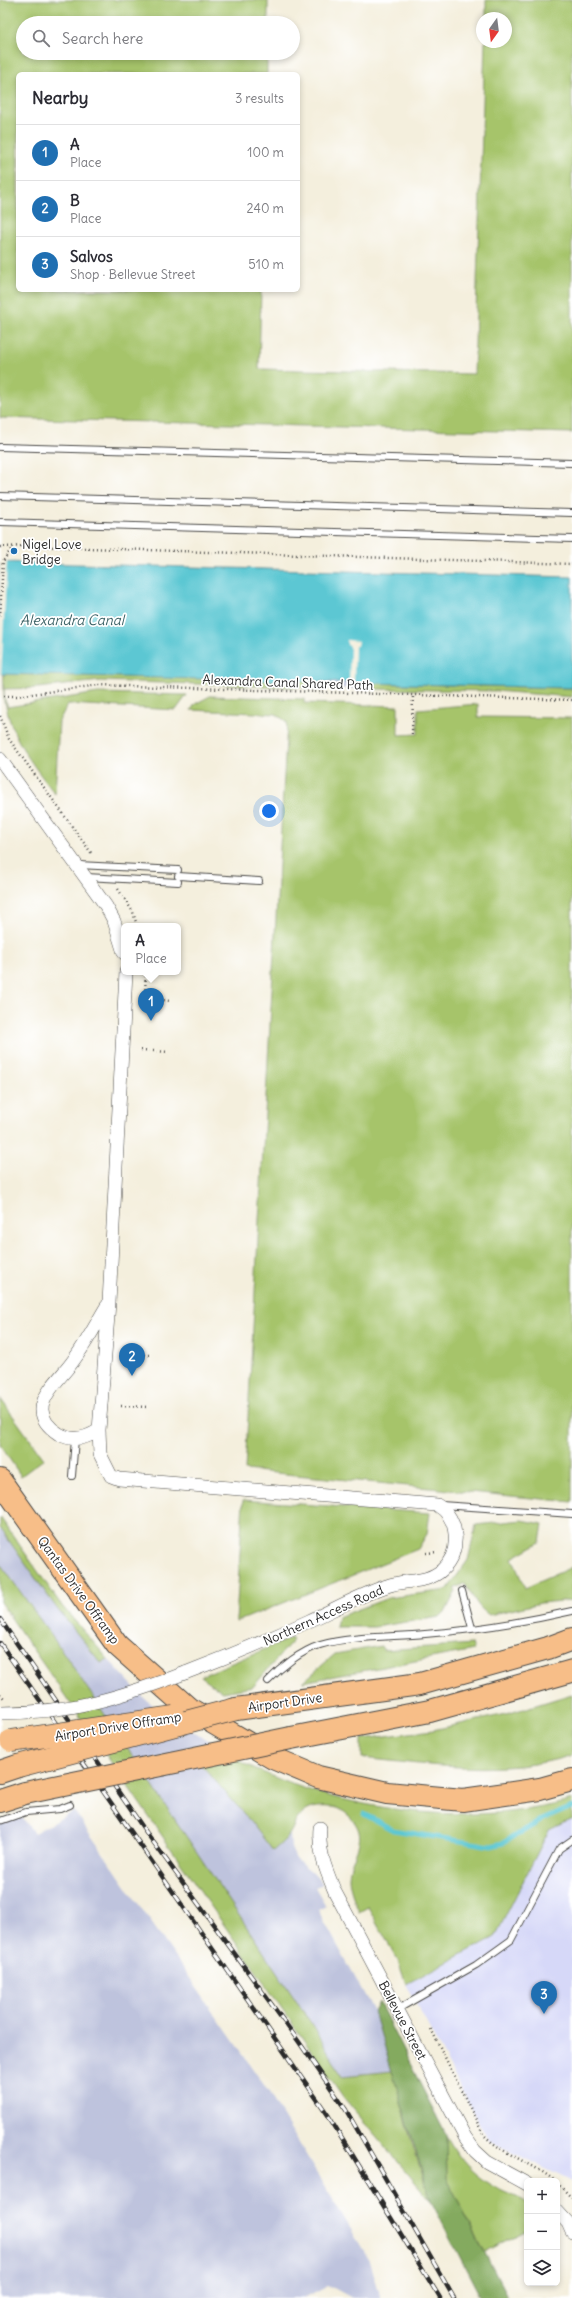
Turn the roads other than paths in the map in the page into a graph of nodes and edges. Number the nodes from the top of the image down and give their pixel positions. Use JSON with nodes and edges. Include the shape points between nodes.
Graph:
{"nodes":[{"id":1,"x":0,"y":447,"type":"edge"},
{"id":2,"x":572,"y":463,"type":"edge"},
{"id":3,"x":0,"y":496,"type":"edge"},
{"id":4,"x":572,"y":513,"type":"edge"},
{"id":5,"x":0,"y":522,"type":"edge"},
{"id":6,"x":572,"y":539,"type":"edge"},
{"id":7,"x":0,"y":759,"type":"edge"},
{"id":8,"x":76,"y":865,"type":"junction"},
{"id":9,"x":85,"y":876,"type":"junction"},
{"id":10,"x":178,"y":876,"type":"junction"},
{"id":11,"x":259,"y":881,"type":"dead end"},
{"id":12,"x":121,"y":944,"type":"edge"},
{"id":13,"x":126,"y":975,"type":"edge"},
{"id":14,"x":109,"y":1303,"type":"junction"},
{"id":15,"x":99,"y":1430,"type":"junction"},
{"id":16,"x":75,"y":1439,"type":"junction"},
{"id":17,"x":72,"y":1476,"type":"dead end"},
{"id":18,"x":0,"y":1480,"type":"edge"},
{"id":19,"x":437,"y":1505,"type":"junction"},
{"id":20,"x":572,"y":1514,"type":"edge"},
{"id":21,"x":462,"y":1591,"type":"dead end"},
{"id":22,"x":572,"y":1611,"type":"edge"},
{"id":23,"x":472,"y":1628,"type":"junction"},
{"id":24,"x":572,"y":1639,"type":"edge"},
{"id":25,"x":572,"y":1672,"type":"edge"},
{"id":26,"x":268,"y":1681,"type":"dead end"},
{"id":27,"x":236,"y":1709,"type":"junction"},
{"id":28,"x":1,"y":1713,"type":"edge"},
{"id":29,"x":6,"y":1741,"type":"edge"},
{"id":30,"x":9,"y":1769,"type":"edge"},
{"id":31,"x":572,"y":1780,"type":"edge"},
{"id":32,"x":0,"y":1801,"type":"edge"},
{"id":33,"x":70,"y":1805,"type":"dead end"},
{"id":34,"x":0,"y":1821,"type":"edge"},
{"id":35,"x":320,"y":1828,"type":"dead end"},
{"id":36,"x":572,"y":1840,"type":"edge"},
{"id":37,"x":398,"y":2009,"type":"junction"},
{"id":38,"x":524,"y":2182,"type":"edge"},
{"id":39,"x":560,"y":2214,"type":"edge"},
{"id":40,"x":572,"y":2232,"type":"edge"}],
"edges":[{"from":1,"to":2,"type":"lane"},
{"from":3,"to":4,"type":"lane"},
{"from":5,"to":6,"type":"lane"},
{"from":7,"to":8,"type":"street"},
{"from":8,"to":9,"type":"street"},
{"from":8,"to":10,"type":"lane"},
{"from":9,"to":10,"type":"lane"},
{"from":9,"to":12,"type":"street","via":[[111,914]]},
{"from":10,"to":11,"type":"lane"},
{"from":13,"to":14,"type":"street"},
{"from":14,"to":15,"type":"street"},
{"from":14,"to":16,"type":"street","via":[[72,1362],[49,1388],[43,1402],[43,1411],[49,1425],[60,1435]]},
{"from":15,"to":16,"type":"street","via":[[90,1436]]},
{"from":15,"to":19,"type":"street","via":[[100,1454],[111,1476],[119,1479]]},
{"from":16,"to":17,"type":"lane"},
{"from":18,"to":31,"type":"highway","name":"Qantas Drive Offramp","via":[[117,1645],[188,1708],[273,1758],[318,1777],[387,1793],[463,1800],[540,1790]]},
{"from":19,"to":20,"type":"lane"},
{"from":19,"to":28,"type":"street","name":"Northern Access Road","bridge":true,"via":[[450,1516],[455,1537],[455,1550],[442,1571],[422,1579],[388,1585],[249,1648],[131,1693],[90,1705],[55,1711]]},
{"from":21,"to":23,"type":"lane"},
{"from":22,"to":23,"type":"lane","via":[[534,1620]]},
{"from":23,"to":26,"type":"lane","via":[[428,1634],[336,1640],[318,1645],[295,1658]]},
{"from":24,"to":27,"type":"highway","name":"Airport Drive","via":[[420,1684]]},
{"from":25,"to":32,"type":"highway","bridge":true,"via":[[430,1711],[25,1793]]},
{"from":27,"to":29,"type":"highway","name":"Airport Drive Offramp","bridge":true},
{"from":27,"to":30,"type":"highway","name":"Airport Drive","bridge":true},
{"from":33,"to":34,"type":"lane","via":[[60,1809],[26,1812]]},
{"from":35,"to":37,"type":"street","name":"Bellevue Street","via":[[319,1844],[323,1862],[335,1892]]},
{"from":36,"to":37,"type":"lane","via":[[559,1849],[511,1940],[476,1965]]},
{"from":37,"to":38,"type":"street","name":"Bellevue Street","via":[[465,2137],[475,2151],[487,2162]]},
{"from":39,"to":40,"type":"street"}]}
